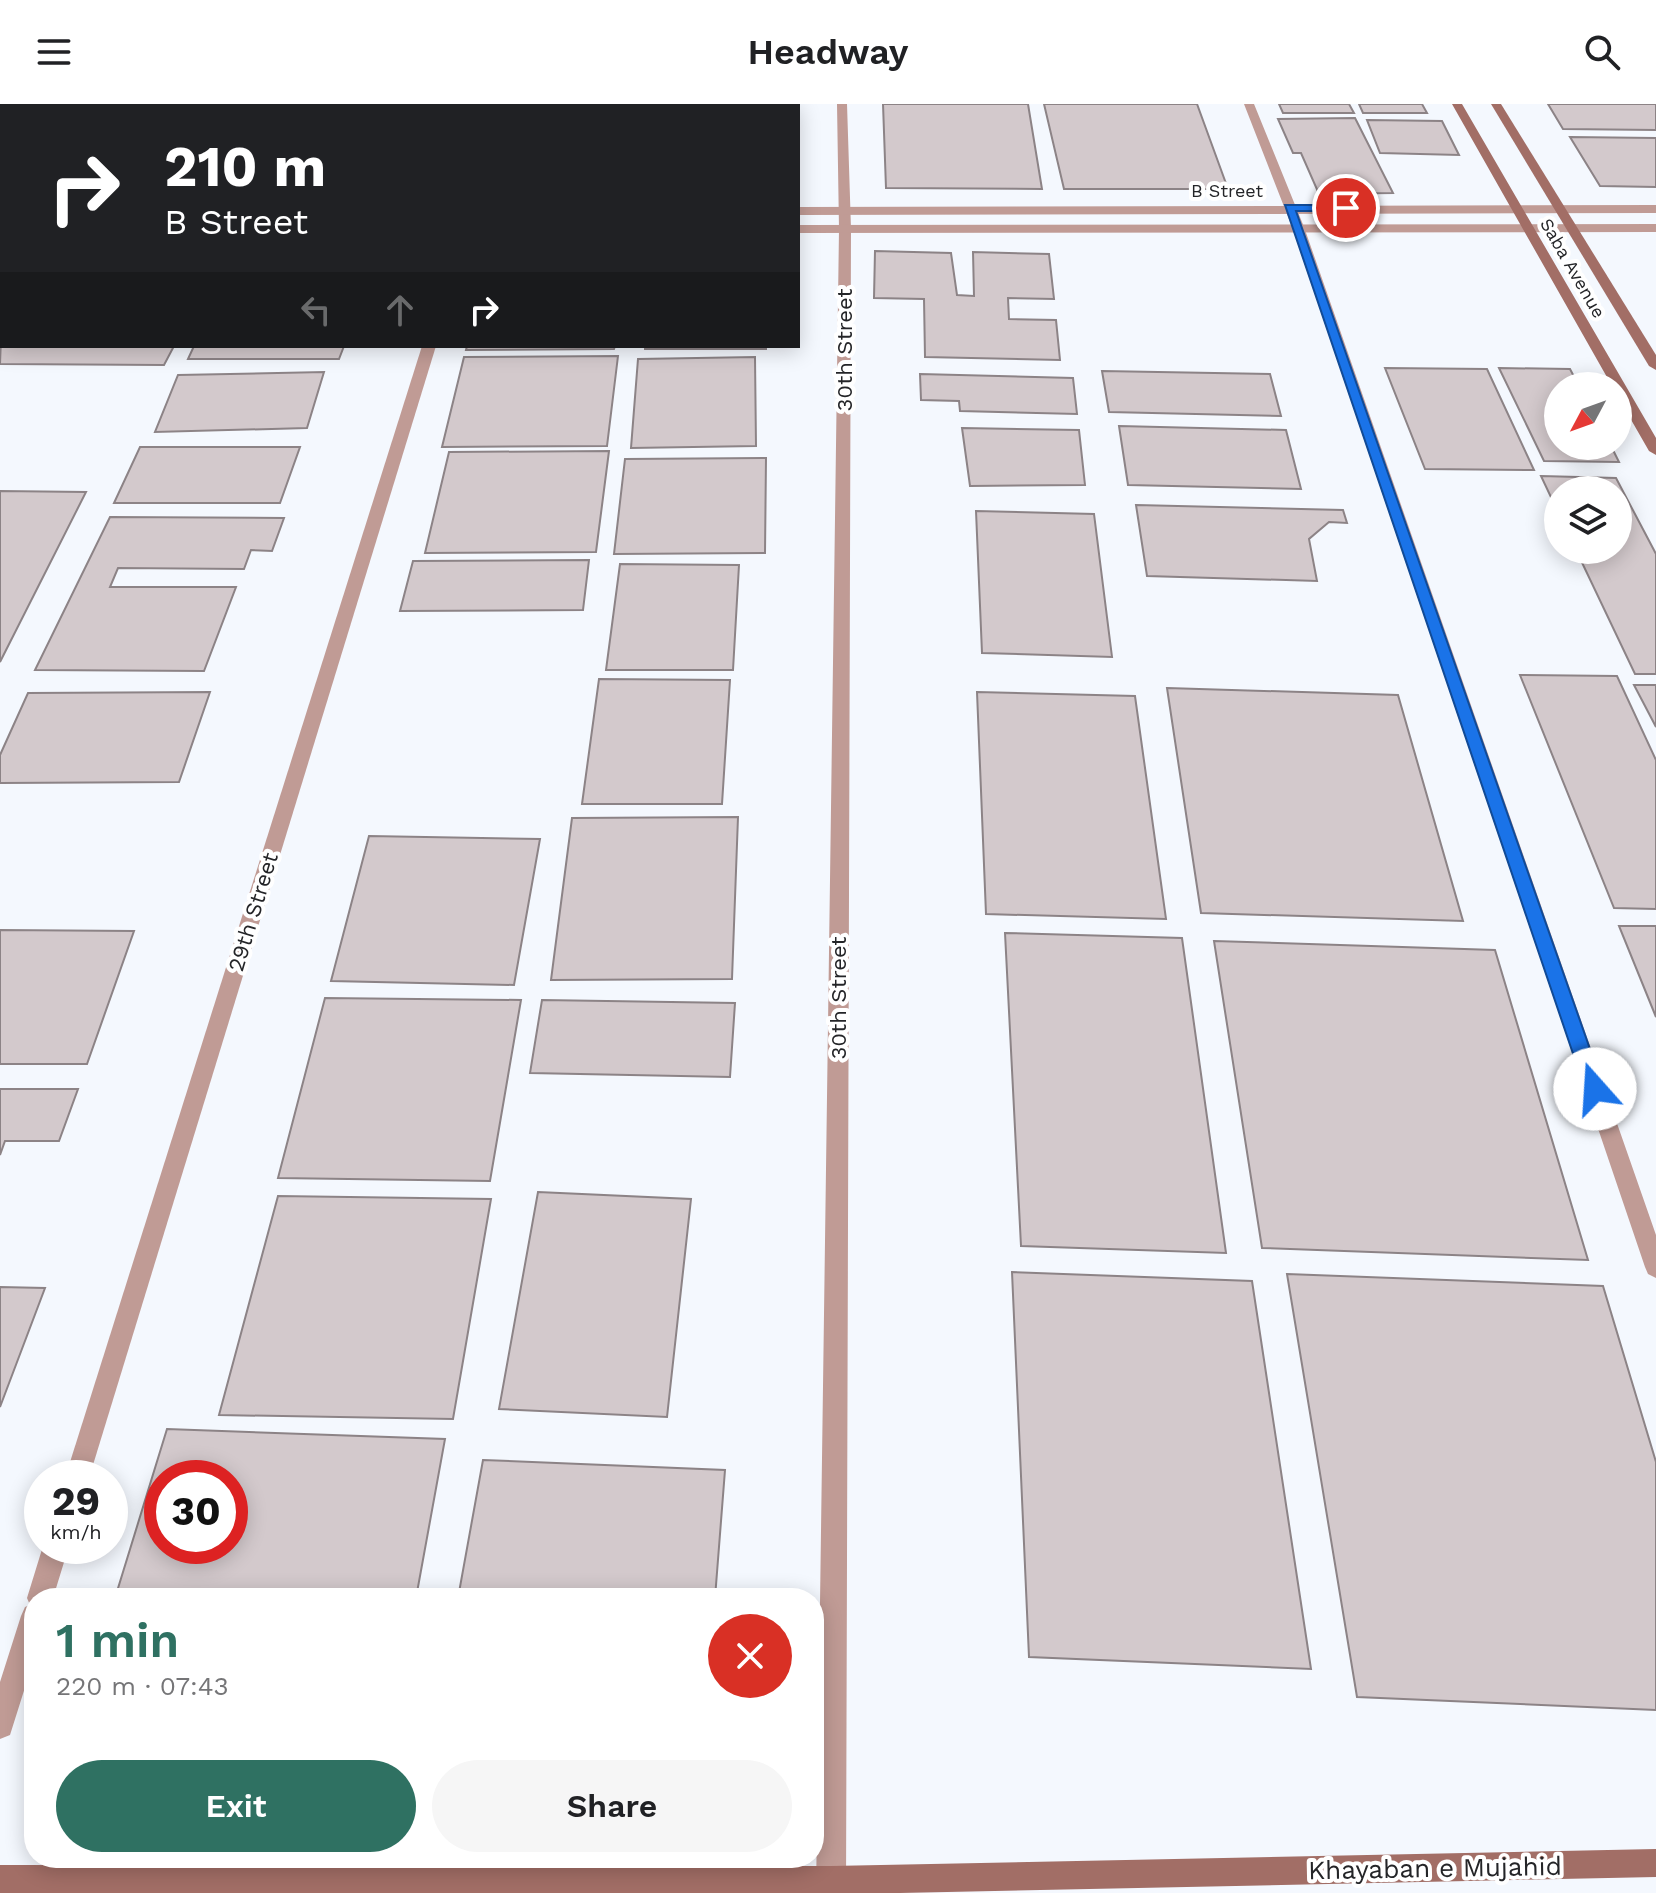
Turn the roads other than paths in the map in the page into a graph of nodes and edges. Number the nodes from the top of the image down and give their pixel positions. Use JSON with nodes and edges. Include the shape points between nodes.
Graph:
{"nodes":[{"id":1,"x":842,"y":104,"type":"edge"},
{"id":2,"x":1249,"y":104,"type":"edge"},
{"id":3,"x":1457,"y":104,"type":"edge"},
{"id":4,"x":1496,"y":104,"type":"edge"},
{"id":5,"x":1289,"y":208,"type":"junction"},
{"id":6,"x":1516,"y":208,"type":"junction"},
{"id":7,"x":1561,"y":209,"type":"junction"},
{"id":8,"x":1656,"y":209,"type":"edge"},
{"id":9,"x":800,"y":211,"type":"edge"},
{"id":10,"x":843,"y":220,"type":"junction"},
{"id":11,"x":1298,"y":227,"type":"junction"},
{"id":12,"x":1530,"y":228,"type":"junction"},
{"id":13,"x":1656,"y":228,"type":"edge"},
{"id":14,"x":800,"y":229,"type":"edge"},
{"id":15,"x":1574,"y":229,"type":"junction"},
{"id":16,"x":428,"y":348,"type":"edge"},
{"id":17,"x":1656,"y":366,"type":"edge"},
{"id":18,"x":1656,"y":451,"type":"edge"},
{"id":19,"x":1656,"y":1267,"type":"edge"},
{"id":20,"x":83,"y":1460,"type":"edge"},
{"id":21,"x":50,"y":1564,"type":"edge"},
{"id":22,"x":43,"y":1588,"type":"edge"},
{"id":23,"x":24,"y":1648,"type":"edge"},
{"id":24,"x":0,"y":1725,"type":"edge"},
{"id":25,"x":1656,"y":1863,"type":"edge"},
{"id":26,"x":0,"y":1879,"type":"edge"},
{"id":27,"x":831,"y":1886,"type":"edge"}],
"edges":[{"from":1,"to":10,"type":"street","name":"30th Street"},
{"from":2,"to":5,"type":"street"},
{"from":3,"to":6,"type":"main road","name":"Saba Avenue"},
{"from":4,"to":7,"type":"main road","name":"Saba Avenue"},
{"from":5,"to":6,"type":"street","name":"B Street"},
{"from":5,"to":10,"type":"street","name":"B Street"},
{"from":5,"to":11,"type":"street"},
{"from":6,"to":7,"type":"street","name":"B Street"},
{"from":6,"to":12,"type":"main road","name":"Saba Avenue"},
{"from":7,"to":8,"type":"street","name":"B Street"},
{"from":7,"to":15,"type":"main road","name":"Saba Avenue"},
{"from":9,"to":10,"type":"street","name":"B Street"},
{"from":10,"to":11,"type":"street","name":"B Street"},
{"from":10,"to":14,"type":"street","name":"B Street"},
{"from":10,"to":27,"type":"street","name":"30th Street"},
{"from":11,"to":12,"type":"street","name":"B Street"},
{"from":11,"to":19,"type":"street"},
{"from":12,"to":15,"type":"street","name":"B Street"},
{"from":12,"to":18,"type":"main road","name":"Saba Avenue"},
{"from":13,"to":15,"type":"street","name":"B Street"},
{"from":15,"to":17,"type":"main road","name":"Saba Avenue"},
{"from":16,"to":20,"type":"street","name":"29th Street"},
{"from":21,"to":22,"type":"street"},
{"from":23,"to":24,"type":"street"},
{"from":25,"to":27,"type":"main road","name":"Khayaban e Mujahid"},
{"from":26,"to":27,"type":"main road","name":"Khayaban e Mujahid"}]}
